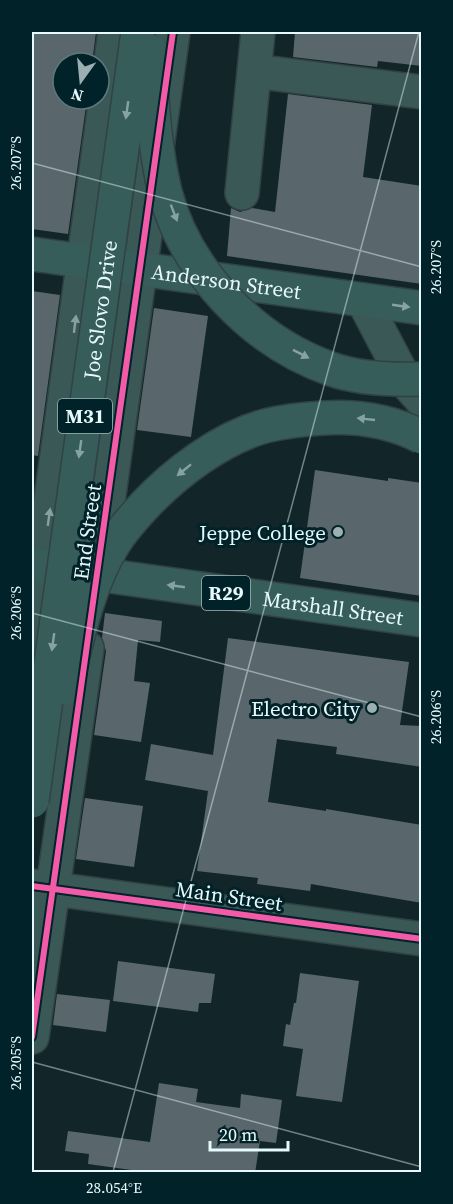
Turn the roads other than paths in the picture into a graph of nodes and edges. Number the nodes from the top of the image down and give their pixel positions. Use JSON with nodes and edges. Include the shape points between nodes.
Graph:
{"nodes":[{"id":1,"x":116,"y":32,"type":"edge"},
{"id":2,"x":138,"y":32,"type":"edge"},
{"id":3,"x":150,"y":32,"type":"edge"},
{"id":4,"x":172,"y":32,"type":"edge"},
{"id":5,"x":258,"y":32,"type":"edge"},
{"id":6,"x":254,"y":70,"type":"junction"},
{"id":7,"x":422,"y":92,"type":"edge"},
{"id":8,"x":242,"y":193,"type":"dead end"},
{"id":9,"x":32,"y":254,"type":"edge"},
{"id":10,"x":83,"y":261,"type":"junction"},
{"id":11,"x":139,"y":269,"type":"junction"},
{"id":12,"x":363,"y":300,"type":"junction"},
{"id":13,"x":422,"y":308,"type":"edge"},
{"id":14,"x":422,"y":379,"type":"edge"},
{"id":15,"x":422,"y":400,"type":"edge"},
{"id":16,"x":422,"y":436,"type":"edge"},
{"id":17,"x":37,"y":566,"type":"edge"},
{"id":18,"x":98,"y":574,"type":"junction"},
{"id":19,"x":422,"y":620,"type":"edge"},
{"id":20,"x":32,"y":638,"type":"edge"},
{"id":21,"x":32,"y":801,"type":"edge"},
{"id":22,"x":32,"y":810,"type":"edge"},
{"id":23,"x":42,"y":888,"type":"edge"},
{"id":24,"x":422,"y":939,"type":"edge"},
{"id":25,"x":32,"y":1037,"type":"edge"}],
"edges":[{"from":1,"to":10,"type":"street","name":"End Street"},
{"from":2,"to":21,"type":"main road","name":"Joe Slovo Drive","number":"M31","one_way":true,"bridge":true},
{"from":3,"to":14,"type":"main road","one_way":true,"bridge":true,"via":[[153,127],[166,193],[202,270],[237,311],[298,353],[332,369],[366,377]]},
{"from":4,"to":11,"type":"street","name":"End Street"},
{"from":5,"to":6,"type":"street"},
{"from":6,"to":7,"type":"street"},
{"from":6,"to":8,"type":"street"},
{"from":9,"to":10,"type":"main road","name":"Anderson Street"},
{"from":10,"to":11,"type":"main road","name":"Anderson Street"},
{"from":17,"to":10,"type":"street","name":"End Street","one_way":true},
{"from":11,"to":12,"type":"main road","name":"Anderson Street"},
{"from":11,"to":18,"type":"street","name":"End Street"},
{"from":12,"to":13,"type":"main road","name":"Anderson Street","one_way":true},
{"from":12,"to":15,"type":"street","via":[[406,382]]},
{"from":16,"to":22,"type":"main road","one_way":true,"bridge":true,"via":[[377,420],[342,417],[263,427],[188,466],[154,496],[113,544],[96,579]]},
{"from":17,"to":18,"type":"main road","name":"Marshall Street","number":"R29"},
{"from":17,"to":20,"type":"street","name":"End Street"},
{"from":19,"to":18,"type":"main road","name":"Marshall Street","number":"R29","one_way":true},
{"from":18,"to":23,"type":"street","name":"End Street"},
{"from":23,"to":24,"type":"street","name":"Main Street"},
{"from":23,"to":25,"type":"street","name":"End Street"}]}
